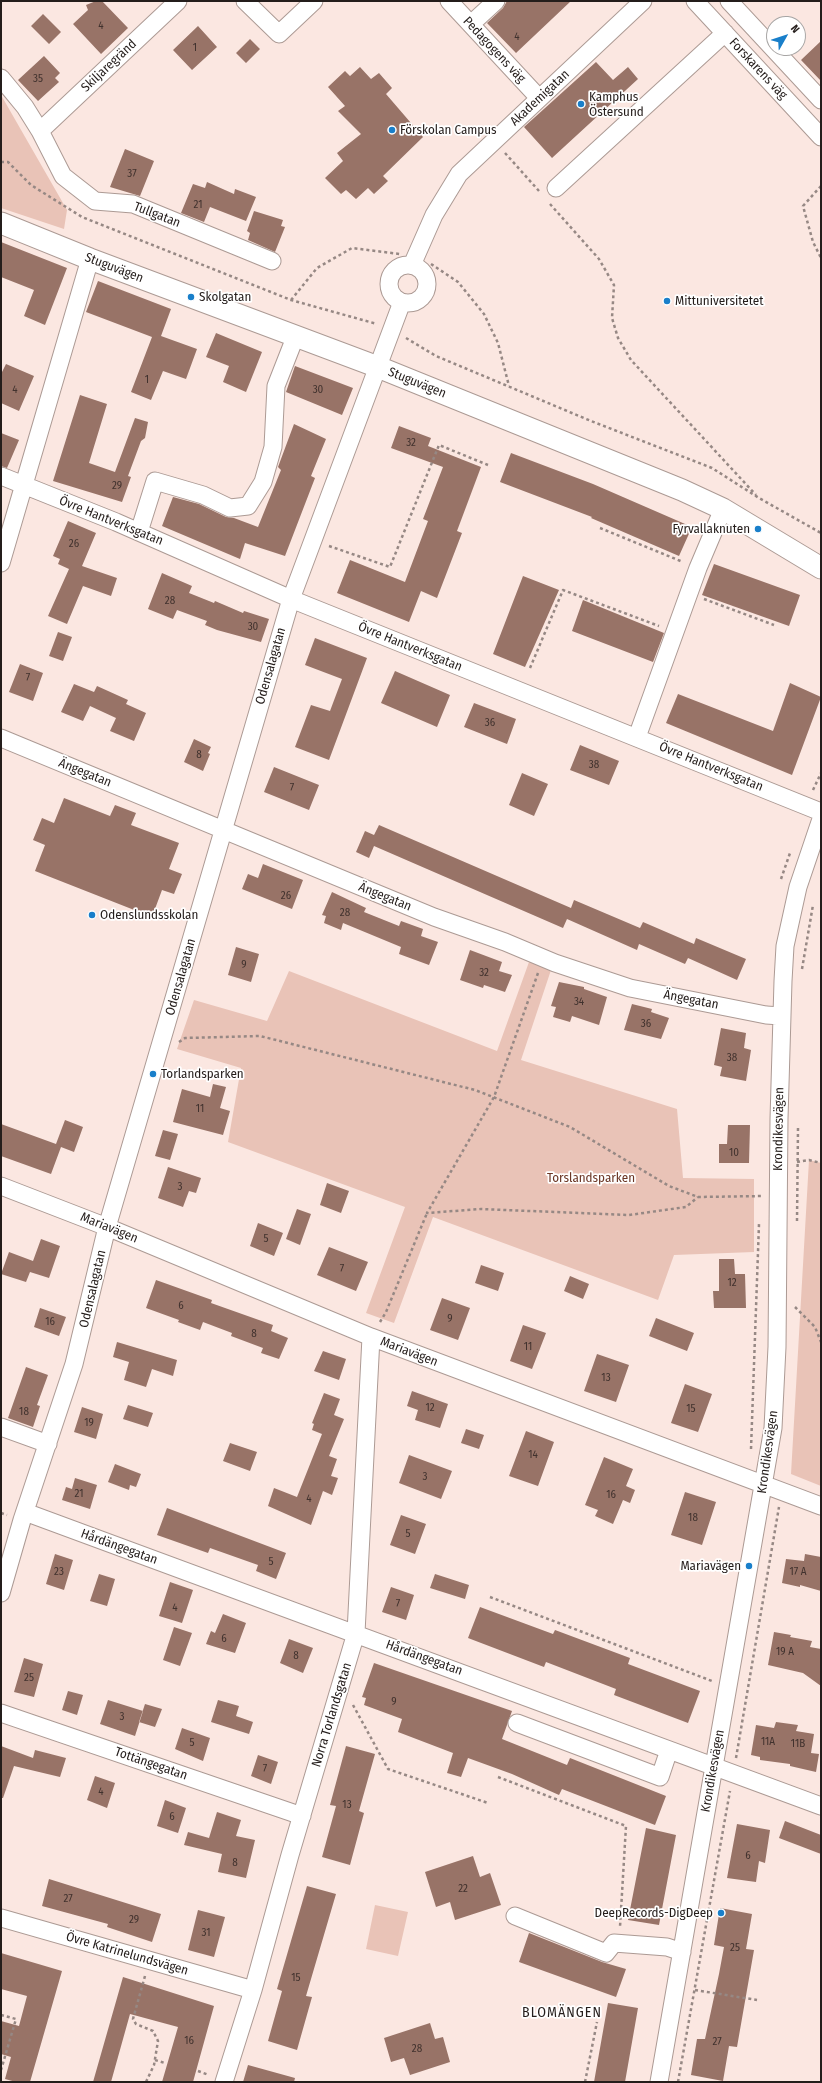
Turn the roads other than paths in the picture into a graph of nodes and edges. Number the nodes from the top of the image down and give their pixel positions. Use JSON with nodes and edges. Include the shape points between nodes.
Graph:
{"nodes":[{"id":1,"x":178,"y":1,"type":"edge"},
{"id":2,"x":246,"y":1,"type":"edge"},
{"id":3,"x":314,"y":1,"type":"edge"},
{"id":4,"x":449,"y":1,"type":"edge"},
{"id":5,"x":496,"y":1,"type":"edge"},
{"id":6,"x":644,"y":1,"type":"edge"},
{"id":7,"x":695,"y":1,"type":"edge"},
{"id":8,"x":729,"y":1,"type":"edge"},
{"id":9,"x":471,"y":24,"type":"junction"},
{"id":10,"x":725,"y":33,"type":"junction"},
{"id":11,"x":760,"y":34,"type":"junction"},
{"id":12,"x":741,"y":51,"type":"junction"},
{"id":13,"x":1,"y":78,"type":"edge"},
{"id":14,"x":539,"y":98,"type":"junction"},
{"id":15,"x":821,"y":100,"type":"edge"},
{"id":16,"x":40,"y":131,"type":"junction"},
{"id":17,"x":821,"y":137,"type":"edge"},
{"id":18,"x":548,"y":194,"type":"road end"},
{"id":19,"x":1,"y":223,"type":"edge"},
{"id":20,"x":90,"y":259,"type":"junction"},
{"id":21,"x":272,"y":261,"type":"dead end"},
{"id":22,"x":412,"y":265,"type":"junction"},
{"id":23,"x":402,"y":302,"type":"junction"},
{"id":24,"x":296,"y":335,"type":"junction"},
{"id":25,"x":378,"y":367,"type":"junction"},
{"id":26,"x":1,"y":476,"type":"edge"},
{"id":27,"x":24,"y":486,"type":"junction"},
{"id":28,"x":723,"y":509,"type":"junction"},
{"id":29,"x":139,"y":532,"type":"junction"},
{"id":30,"x":1,"y":563,"type":"edge"},
{"id":31,"x":821,"y":568,"type":"edge"},
{"id":32,"x":291,"y":599,"type":"junction"},
{"id":33,"x":637,"y":737,"type":"junction"},
{"id":34,"x":1,"y":738,"type":"edge"},
{"id":35,"x":814,"y":809,"type":"edge"},
{"id":36,"x":821,"y":819,"type":"edge"},
{"id":37,"x":223,"y":830,"type":"junction"},
{"id":38,"x":781,"y":1016,"type":"junction"},
{"id":39,"x":1,"y":1186,"type":"edge"},
{"id":40,"x":107,"y":1226,"type":"junction"},
{"id":41,"x":371,"y":1337,"type":"junction"},
{"id":42,"x":1,"y":1427,"type":"edge"},
{"id":43,"x":48,"y":1444,"type":"junction"},
{"id":44,"x":763,"y":1484,"type":"junction"},
{"id":45,"x":821,"y":1506,"type":"edge"},
{"id":46,"x":25,"y":1512,"type":"junction"},
{"id":47,"x":1,"y":1593,"type":"edge"},
{"id":48,"x":356,"y":1633,"type":"junction"},
{"id":49,"x":1,"y":1713,"type":"edge"},
{"id":50,"x":517,"y":1723,"type":"dead end"},
{"id":51,"x":669,"y":1750,"type":"junction"},
{"id":52,"x":714,"y":1766,"type":"junction"},
{"id":53,"x":821,"y":1806,"type":"edge"},
{"id":54,"x":302,"y":1816,"type":"junction"},
{"id":55,"x":515,"y":1916,"type":"dead end"},
{"id":56,"x":1,"y":1918,"type":"edge"},
{"id":57,"x":682,"y":1952,"type":"junction"},
{"id":58,"x":254,"y":1990,"type":"junction"},
{"id":59,"x":224,"y":2082,"type":"edge"},
{"id":60,"x":658,"y":2082,"type":"edge"}],
"edges":[{"from":1,"to":16,"type":"street","name":"Skiljaregränd"},
{"from":2,"to":3,"type":"street","via":[[279,34]]},
{"from":4,"to":9,"type":"street","name":"Pedagogens väg"},
{"from":5,"to":9,"type":"street"},
{"from":6,"to":14,"type":"street","name":"Akademigatan"},
{"from":7,"to":10,"type":"street","name":"Forskarens väg"},
{"from":8,"to":11,"type":"street","name":"Forskarens väg"},
{"from":9,"to":14,"type":"street","name":"Pedagogens väg"},
{"from":10,"to":12,"type":"street","name":"Forskarens väg"},
{"from":10,"to":18,"type":"street"},
{"from":11,"to":12,"type":"street"},
{"from":11,"to":15,"type":"street","name":"Forskarens väg"},
{"from":12,"to":17,"type":"street","name":"Forskarens väg"},
{"from":13,"to":16,"type":"street","name":"Tullgatan","via":[[25,107]]},
{"from":14,"to":22,"type":"street","name":"Akademigatan","via":[[459,174],[434,215]]},
{"from":16,"to":21,"type":"street","name":"Tullgatan","via":[[63,176],[95,201],[133,204]]},
{"from":19,"to":20,"type":"main road","name":"Stuguvägen"},
{"from":20,"to":24,"type":"main road","name":"Stuguvägen"},
{"from":20,"to":27,"type":"street"},
{"from":22,"to":23,"type":"street","via":[[399,267],[390,276],[392,295]]},
{"from":22,"to":23,"type":"street","via":[[422,271],[427,282],[426,288],[414,302]]},
{"from":23,"to":25,"type":"street","name":"Odensalagatan"},
{"from":24,"to":25,"type":"main road","name":"Stuguvägen"},
{"from":24,"to":29,"type":"street","via":[[276,386],[274,447],[263,482],[248,506],[230,508],[203,495],[155,481]]},
{"from":25,"to":28,"type":"main road","name":"Stuguvägen","via":[[593,453]]},
{"from":25,"to":32,"type":"street","name":"Odensalagatan"},
{"from":26,"to":27,"type":"street","name":"Övre Hantverksgatan"},
{"from":27,"to":29,"type":"street","name":"Övre Hantverksgatan"},
{"from":27,"to":30,"type":"street"},
{"from":28,"to":31,"type":"main road","name":"Stuguvägen"},
{"from":28,"to":33,"type":"street","via":[[698,568]]},
{"from":29,"to":32,"type":"street","name":"Övre Hantverksgatan"},
{"from":32,"to":33,"type":"street","name":"Övre Hantverksgatan"},
{"from":32,"to":37,"type":"street","name":"Odensalagatan"},
{"from":33,"to":35,"type":"street","name":"Övre Hantverksgatan"},
{"from":34,"to":37,"type":"street","name":"Ängegatan"},
{"from":36,"to":38,"type":"street","name":"Krondikesvägen","via":[[798,887],[785,946]]},
{"from":37,"to":38,"type":"street","name":"Ängegatan","via":[[438,919],[630,988]]},
{"from":37,"to":40,"type":"street","name":"Odensalagatan"},
{"from":38,"to":44,"type":"street","name":"Krondikesvägen","via":[[777,1347],[773,1428]]},
{"from":39,"to":40,"type":"street","name":"Mariavägen"},
{"from":40,"to":41,"type":"street","name":"Mariavägen"},
{"from":40,"to":43,"type":"street","name":"Odensalagatan","via":[[82,1337]]},
{"from":41,"to":44,"type":"street","name":"Mariavägen"},
{"from":41,"to":48,"type":"street","name":"Norra Torlandsgatan"},
{"from":42,"to":43,"type":"street"},
{"from":43,"to":46,"type":"street","name":"Odensalagatan"},
{"from":44,"to":45,"type":"street","name":"Mariavägen"},
{"from":44,"to":52,"type":"street","name":"Krondikesvägen","via":[[720,1683]]},
{"from":46,"to":47,"type":"street","name":"Odensalagatan"},
{"from":46,"to":48,"type":"street","name":"Hårdängegatan"},
{"from":48,"to":51,"type":"street","name":"Hårdängegatan"},
{"from":48,"to":54,"type":"street","name":"Norra Torlandsgatan"},
{"from":49,"to":54,"type":"street","name":"Tottängegatan"},
{"from":50,"to":51,"type":"street","via":[[660,1777]]},
{"from":51,"to":52,"type":"street","name":"Hårdängegatan"},
{"from":52,"to":53,"type":"street","name":"Hårdängegatan"},
{"from":52,"to":57,"type":"street","name":"Krondikesvägen"},
{"from":54,"to":58,"type":"street","name":"Norra Torlandsgatan"},
{"from":55,"to":57,"type":"street","via":[[606,1953],[614,1943],[666,1947]]},
{"from":56,"to":58,"type":"street","name":"Övre Katrinelundsvägen"},
{"from":57,"to":60,"type":"street","name":"Krondikesvägen"},
{"from":58,"to":59,"type":"street","name":"Norra Torlandsgatan"}]}
